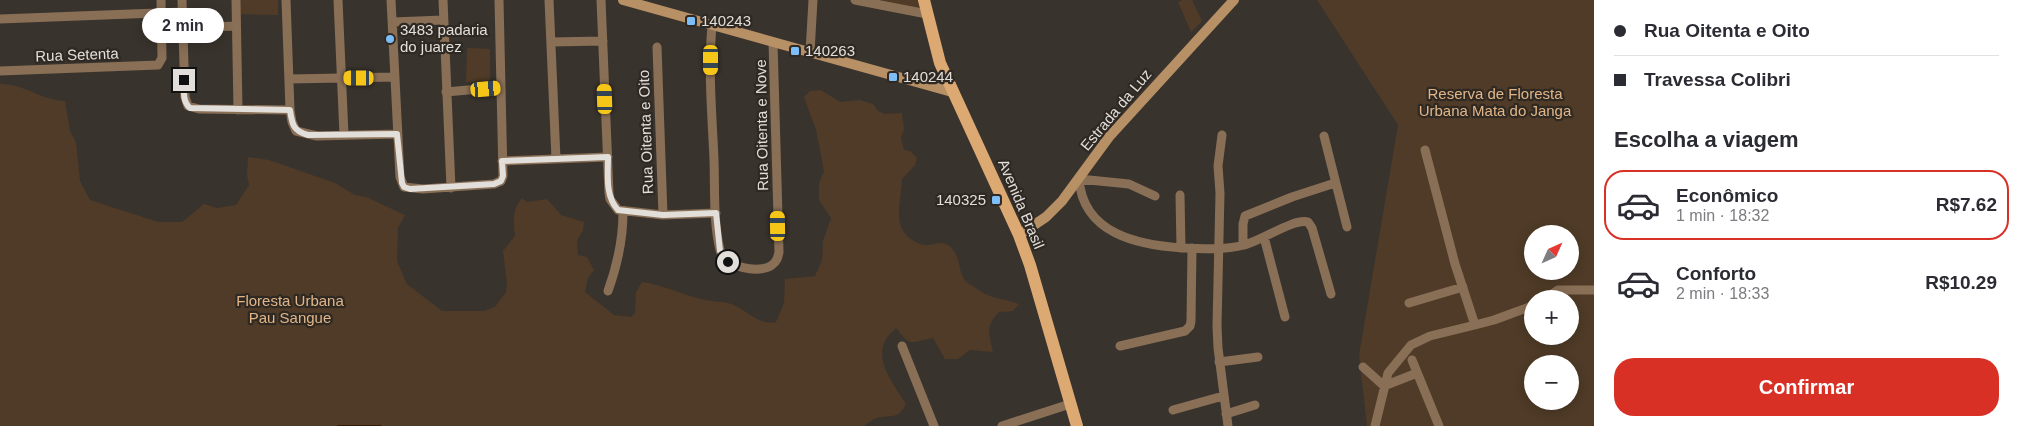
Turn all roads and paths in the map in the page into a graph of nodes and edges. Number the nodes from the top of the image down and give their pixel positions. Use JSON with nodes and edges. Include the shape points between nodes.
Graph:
{"nodes":[{"id":1,"x":161,"y":0,"type":"edge"},
{"id":2,"x":182,"y":0,"type":"edge"},
{"id":3,"x":236,"y":0,"type":"edge"},
{"id":4,"x":286,"y":0,"type":"edge"},
{"id":5,"x":338,"y":0,"type":"edge"},
{"id":6,"x":391,"y":0,"type":"edge"},
{"id":7,"x":443,"y":0,"type":"edge"},
{"id":8,"x":499,"y":0,"type":"edge"},
{"id":9,"x":549,"y":0,"type":"edge"},
{"id":10,"x":601,"y":0,"type":"edge"},
{"id":11,"x":623,"y":0,"type":"edge"},
{"id":12,"x":813,"y":0,"type":"edge"},
{"id":13,"x":855,"y":0,"type":"edge"},
{"id":14,"x":924,"y":0,"type":"edge"},
{"id":15,"x":1234,"y":0,"type":"edge"},
{"id":16,"x":641,"y":3,"type":"edge"},
{"id":17,"x":162,"y":12,"type":"junction"},
{"id":18,"x":183,"y":12,"type":"junction"},
{"id":19,"x":927,"y":14,"type":"junction"},
{"id":20,"x":0,"y":19,"type":"edge"},
{"id":21,"x":443,"y":20,"type":"junction"},
{"id":22,"x":392,"y":22,"type":"junction"},
{"id":23,"x":236,"y":26,"type":"junction"},
{"id":24,"x":712,"y":26,"type":"junction"},
{"id":25,"x":184,"y":28,"type":"junction"},
{"id":26,"x":603,"y":41,"type":"junction"},
{"id":27,"x":551,"y":42,"type":"junction"},
{"id":28,"x":773,"y":42,"type":"junction"},
{"id":29,"x":656,"y":47,"type":"dead end"},
{"id":30,"x":810,"y":52,"type":"junction"},
{"id":31,"x":0,"y":71,"type":"edge"},
{"id":32,"x":395,"y":77,"type":"junction"},
{"id":33,"x":289,"y":78,"type":"junction"},
{"id":34,"x":341,"y":78,"type":"junction"},
{"id":35,"x":501,"y":87,"type":"junction"},
{"id":36,"x":446,"y":92,"type":"junction"},
{"id":37,"x":952,"y":92,"type":"junction"},
{"id":38,"x":238,"y":110,"type":"junction"},
{"id":39,"x":290,"y":110,"type":"junction"},
{"id":40,"x":397,"y":134,"type":"junction"},
{"id":41,"x":344,"y":135,"type":"junction"},
{"id":42,"x":1222,"y":135,"type":"dead end"},
{"id":43,"x":1324,"y":136,"type":"dead end"},
{"id":44,"x":1425,"y":150,"type":"dead end"},
{"id":45,"x":608,"y":157,"type":"junction"},
{"id":46,"x":556,"y":159,"type":"junction"},
{"id":47,"x":502,"y":161,"type":"junction"},
{"id":48,"x":1079,"y":179,"type":"junction"},
{"id":49,"x":1335,"y":183,"type":"junction"},
{"id":50,"x":451,"y":188,"type":"junction"},
{"id":51,"x":1180,"y":194,"type":"dead end"},
{"id":52,"x":1155,"y":196,"type":"dead end"},
{"id":53,"x":620,"y":211,"type":"junction"},
{"id":54,"x":716,"y":213,"type":"junction"},
{"id":55,"x":663,"y":215,"type":"junction"},
{"id":56,"x":1347,"y":228,"type":"dead end"},
{"id":57,"x":1019,"y":236,"type":"junction"},
{"id":58,"x":1264,"y":238,"type":"junction"},
{"id":59,"x":1243,"y":245,"type":"junction"},
{"id":60,"x":1181,"y":248,"type":"junction"},
{"id":61,"x":1192,"y":248,"type":"junction"},
{"id":62,"x":1219,"y":248,"type":"junction"},
{"id":63,"x":1462,"y":287,"type":"junction"},
{"id":64,"x":608,"y":290,"type":"dead end"},
{"id":65,"x":1579,"y":290,"type":"edge"},
{"id":66,"x":1594,"y":290,"type":"edge"},
{"id":67,"x":1331,"y":294,"type":"dead end"},
{"id":68,"x":1409,"y":303,"type":"dead end"},
{"id":69,"x":1524,"y":309,"type":"edge"},
{"id":70,"x":1285,"y":317,"type":"dead end"},
{"id":71,"x":1475,"y":324,"type":"junction"},
{"id":72,"x":902,"y":346,"type":"dead end"},
{"id":73,"x":1120,"y":346,"type":"dead end"},
{"id":74,"x":1258,"y":357,"type":"dead end"},
{"id":75,"x":1412,"y":360,"type":"dead end"},
{"id":76,"x":1219,"y":362,"type":"junction"},
{"id":77,"x":1363,"y":368,"type":"dead end"},
{"id":78,"x":1417,"y":372,"type":"junction"},
{"id":79,"x":1384,"y":386,"type":"junction"},
{"id":80,"x":1223,"y":396,"type":"junction"},
{"id":81,"x":1070,"y":404,"type":"junction"},
{"id":82,"x":1255,"y":405,"type":"dead end"},
{"id":83,"x":1173,"y":410,"type":"dead end"},
{"id":84,"x":1226,"y":414,"type":"junction"},
{"id":85,"x":934,"y":426,"type":"edge"},
{"id":86,"x":1002,"y":426,"type":"edge"},
{"id":87,"x":1077,"y":426,"type":"edge"},
{"id":88,"x":1228,"y":426,"type":"edge"},
{"id":89,"x":1375,"y":426,"type":"edge"},
{"id":90,"x":1439,"y":426,"type":"edge"}],
"edges":[{"from":1,"to":17,"type":"street"},
{"from":2,"to":18,"type":"street"},
{"from":3,"to":23,"type":"street"},
{"from":4,"to":33,"type":"street"},
{"from":5,"to":34,"type":"street"},
{"from":6,"to":22,"type":"street"},
{"from":7,"to":21,"type":"street"},
{"from":8,"to":35,"type":"street"},
{"from":9,"to":27,"type":"street"},
{"from":10,"to":26,"type":"street"},
{"from":11,"to":16,"type":"main road"},
{"from":12,"to":30,"type":"street"},
{"from":13,"to":19,"type":"street"},
{"from":14,"to":19,"type":"main road","name":"Avenida Brasil"},
{"from":15,"to":48,"type":"main road","name":"Estrada da Luz","via":[[1109,137]]},
{"from":16,"to":24,"type":"main road"},
{"from":17,"to":18,"type":"street"},
{"from":17,"to":20,"type":"street"},
{"from":17,"to":31,"type":"street","name":"Rua Setenta","via":[[162,58],[156,66]]},
{"from":18,"to":25,"type":"street"},
{"from":19,"to":37,"type":"main road","name":"Avenida Brasil","via":[[940,63]]},
{"from":21,"to":22,"type":"street"},
{"from":21,"to":36,"type":"street"},
{"from":22,"to":32,"type":"street"},
{"from":23,"to":25,"type":"street"},
{"from":23,"to":38,"type":"street"},
{"from":24,"to":28,"type":"main road"},
{"from":24,"to":54,"type":"street"},
{"from":25,"to":38,"type":"street","via":[[184,97],[188,106]]},
{"from":26,"to":27,"type":"street"},
{"from":26,"to":45,"type":"street"},
{"from":27,"to":46,"type":"street"},
{"from":28,"to":30,"type":"main road"},
{"from":28,"to":54,"type":"street","name":"Rua Oitenta e Nove","via":[[779,252],[773,265],[747,269],[728,262],[720,251]]},
{"from":29,"to":55,"type":"street","name":"Rua Oitenta e Oito"},
{"from":30,"to":37,"type":"main road"},
{"from":32,"to":34,"type":"street"},
{"from":32,"to":40,"type":"street"},
{"from":33,"to":34,"type":"street"},
{"from":33,"to":39,"type":"street"},
{"from":34,"to":41,"type":"street"},
{"from":35,"to":36,"type":"street"},
{"from":35,"to":47,"type":"street"},
{"from":36,"to":50,"type":"street"},
{"from":37,"to":57,"type":"main road","name":"Avenida Brasil"},
{"from":38,"to":39,"type":"street"},
{"from":39,"to":41,"type":"street","via":[[293,127],[301,133]]},
{"from":40,"to":41,"type":"street"},
{"from":40,"to":50,"type":"street","via":[[400,177],[404,187]]},
{"from":42,"to":62,"type":"street","via":[[1218,166]]},
{"from":43,"to":49,"type":"street"},
{"from":44,"to":63,"type":"street"},
{"from":45,"to":46,"type":"street"},
{"from":45,"to":53,"type":"street","via":[[608,192]]},
{"from":46,"to":47,"type":"street"},
{"from":47,"to":50,"type":"street","via":[[501,181]]},
{"from":48,"to":52,"type":"street","via":[[1128,184]]},
{"from":48,"to":57,"type":"main road","name":"Estrada da Luz","via":[[1046,217]]},
{"from":48,"to":60,"type":"street","via":[[1085,201],[1100,223],[1134,240]]},
{"from":49,"to":56,"type":"street"},
{"from":49,"to":59,"type":"street","via":[[1292,196],[1245,216]]},
{"from":51,"to":60,"type":"street"},
{"from":53,"to":55,"type":"street"},
{"from":53,"to":64,"type":"street","via":[[622,230]]},
{"from":54,"to":55,"type":"street"},
{"from":57,"to":81,"type":"main road","name":"Avenida Brasil"},
{"from":58,"to":59,"type":"street"},
{"from":58,"to":67,"type":"street","via":[[1290,225],[1308,222]]},
{"from":58,"to":70,"type":"street"},
{"from":59,"to":62,"type":"street"},
{"from":60,"to":61,"type":"street"},
{"from":61,"to":62,"type":"street"},
{"from":61,"to":73,"type":"street","via":[[1191,321],[1188,329]]},
{"from":62,"to":76,"type":"street","via":[[1216,290]]},
{"from":63,"to":68,"type":"street"},
{"from":63,"to":71,"type":"street"},
{"from":65,"to":66,"type":"street"},
{"from":69,"to":71,"type":"street"},
{"from":71,"to":79,"type":"street","via":[[1430,336],[1411,345],[1388,373]]},
{"from":72,"to":85,"type":"street"},
{"from":74,"to":76,"type":"street"},
{"from":75,"to":78,"type":"street"},
{"from":76,"to":80,"type":"street"},
{"from":77,"to":79,"type":"street"},
{"from":78,"to":79,"type":"street"},
{"from":78,"to":90,"type":"street"},
{"from":79,"to":89,"type":"street"},
{"from":80,"to":83,"type":"street"},
{"from":80,"to":84,"type":"street"},
{"from":81,"to":86,"type":"street"},
{"from":81,"to":87,"type":"main road","name":"Avenida Brasil"},
{"from":82,"to":84,"type":"street"},
{"from":84,"to":88,"type":"street"}]}
